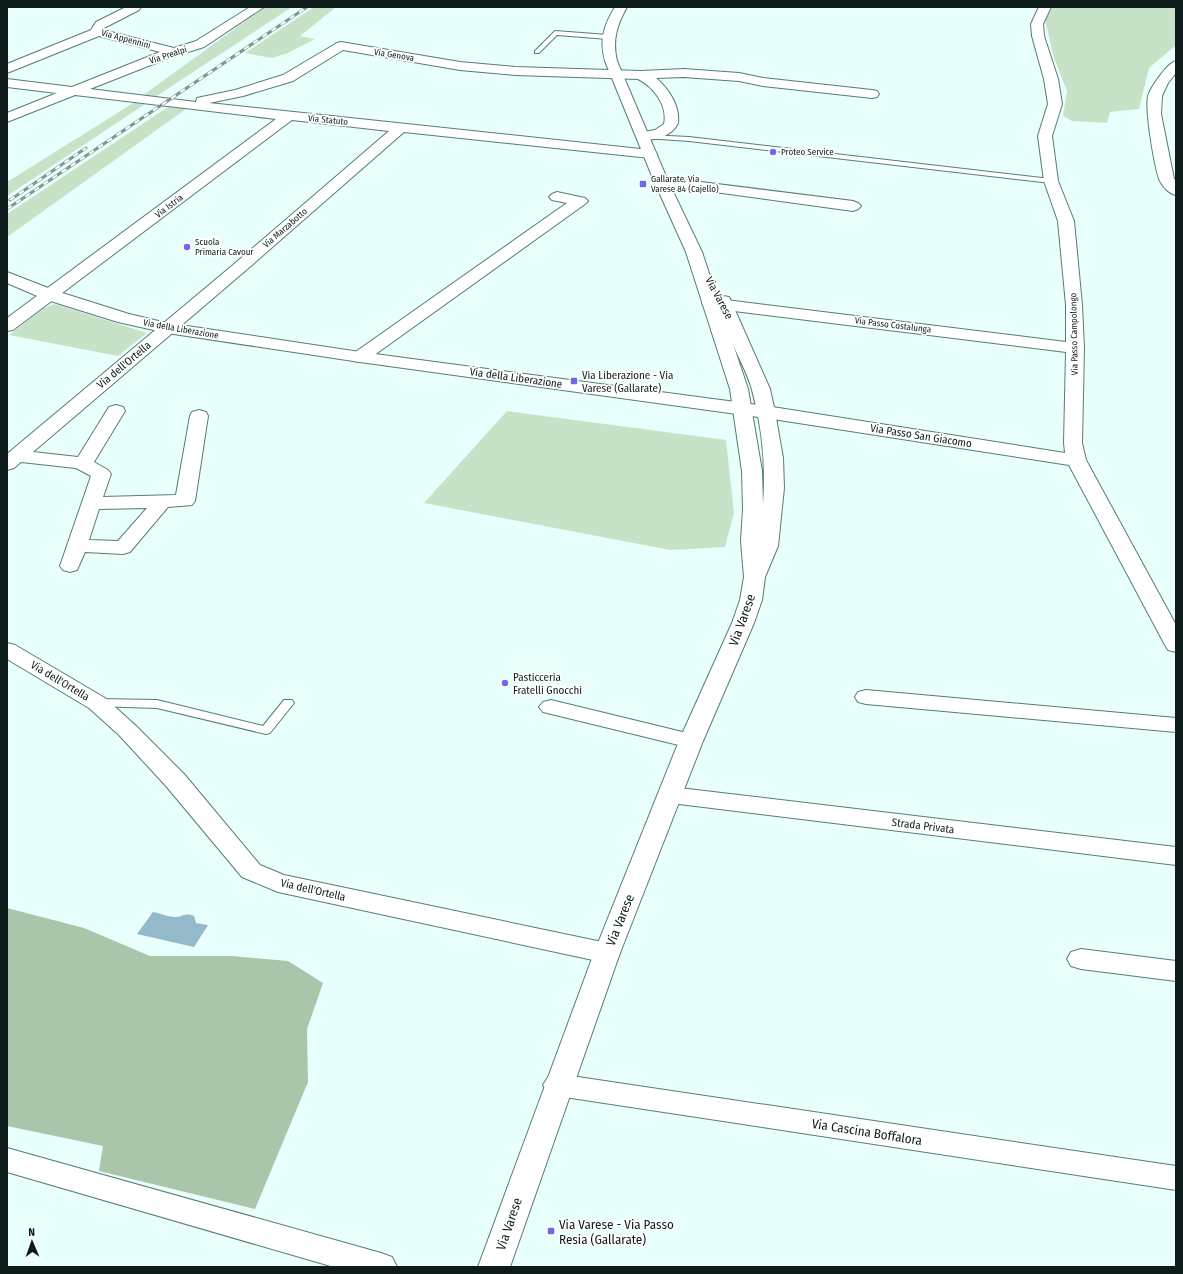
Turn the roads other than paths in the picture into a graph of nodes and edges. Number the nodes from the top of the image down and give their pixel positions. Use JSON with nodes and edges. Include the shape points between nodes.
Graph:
{"nodes":[{"id":1,"x":135,"y":7,"type":"edge"},
{"id":2,"x":258,"y":7,"type":"edge"},
{"id":3,"x":621,"y":7,"type":"edge"},
{"id":4,"x":1045,"y":7,"type":"edge"},
{"id":5,"x":98,"y":32,"type":"junction"},
{"id":6,"x":608,"y":37,"type":"junction"},
{"id":7,"x":176,"y":52,"type":"junction"},
{"id":8,"x":537,"y":52,"type":"dead end"},
{"id":9,"x":1176,"y":65,"type":"edge"},
{"id":10,"x":7,"y":70,"type":"edge"},
{"id":11,"x":615,"y":73,"type":"junction"},
{"id":12,"x":641,"y":75,"type":"junction"},
{"id":13,"x":7,"y":83,"type":"edge"},
{"id":14,"x":74,"y":91,"type":"junction"},
{"id":15,"x":872,"y":94,"type":"dead end"},
{"id":16,"x":185,"y":105,"type":"junction"},
{"id":17,"x":289,"y":116,"type":"junction"},
{"id":18,"x":7,"y":118,"type":"edge"},
{"id":19,"x":402,"y":127,"type":"junction"},
{"id":20,"x":643,"y":136,"type":"junction"},
{"id":21,"x":650,"y":154,"type":"junction"},
{"id":22,"x":661,"y":181,"type":"junction"},
{"id":23,"x":1051,"y":181,"type":"junction"},
{"id":24,"x":1176,"y":192,"type":"edge"},
{"id":25,"x":557,"y":197,"type":"dead end"},
{"id":26,"x":853,"y":206,"type":"dead end"},
{"id":27,"x":7,"y":277,"type":"edge"},
{"id":28,"x":50,"y":295,"type":"junction"},
{"id":29,"x":717,"y":303,"type":"junction"},
{"id":30,"x":7,"y":326,"type":"edge"},
{"id":31,"x":168,"y":328,"type":"junction"},
{"id":32,"x":1075,"y":348,"type":"junction"},
{"id":33,"x":360,"y":357,"type":"junction"},
{"id":34,"x":743,"y":409,"type":"junction"},
{"id":35,"x":116,"y":411,"type":"dead end"},
{"id":36,"x":766,"y":412,"type":"junction"},
{"id":37,"x":199,"y":416,"type":"dead end"},
{"id":38,"x":12,"y":460,"type":"edge"},
{"id":39,"x":1076,"y":460,"type":"junction"},
{"id":40,"x":83,"y":463,"type":"junction"},
{"id":41,"x":163,"y":501,"type":"junction"},
{"id":42,"x":91,"y":502,"type":"junction"},
{"id":43,"x":77,"y":545,"type":"junction"},
{"id":44,"x":70,"y":566,"type":"dead end"},
{"id":45,"x":755,"y":577,"type":"junction"},
{"id":46,"x":1176,"y":644,"type":"edge"},
{"id":47,"x":7,"y":650,"type":"edge"},
{"id":48,"x":866,"y":697,"type":"dead end"},
{"id":49,"x":288,"y":703,"type":"dead end"},
{"id":50,"x":97,"y":704,"type":"junction"},
{"id":51,"x":551,"y":707,"type":"dead end"},
{"id":52,"x":1176,"y":725,"type":"edge"},
{"id":53,"x":691,"y":741,"type":"junction"},
{"id":54,"x":671,"y":796,"type":"junction"},
{"id":55,"x":1176,"y":856,"type":"edge"},
{"id":56,"x":607,"y":952,"type":"junction"},
{"id":57,"x":1080,"y":959,"type":"dead end"},
{"id":58,"x":1176,"y":971,"type":"edge"},
{"id":59,"x":558,"y":1086,"type":"junction"},
{"id":60,"x":7,"y":1160,"type":"edge"},
{"id":61,"x":1176,"y":1178,"type":"edge"},
{"id":62,"x":381,"y":1267,"type":"edge"},
{"id":63,"x":494,"y":1267,"type":"edge"}],
"edges":[{"from":1,"to":5,"type":"main road","name":"Via Appennini","via":[[100,25]]},
{"from":2,"to":7,"type":"main road","name":"Via Prealpi","via":[[200,44]]},
{"from":3,"to":6,"type":"main road","name":"Via Varese","via":[[610,27]]},
{"from":4,"to":23,"type":"main road","name":"Via Passo Campolongo","via":[[1037,24],[1055,104],[1045,136]]},
{"from":5,"to":7,"type":"main road","name":"Via Appennini"},
{"from":5,"to":10,"type":"main road"},
{"from":6,"to":8,"type":"lane","via":[[555,33]]},
{"from":6,"to":11,"type":"main road","name":"Via Varese","via":[[609,54]]},
{"from":7,"to":14,"type":"main road","name":"Via Prealpi"},
{"from":9,"to":24,"type":"main road","via":[[1162,82],[1155,96],[1154,114],[1167,180]]},
{"from":11,"to":12,"type":"main road","name":"Via Genova"},
{"from":11,"to":16,"type":"main road","name":"Via Genova","via":[[515,71],[460,66],[341,46],[288,78]]},
{"from":11,"to":20,"type":"main road","name":"Via Varese"},
{"from":12,"to":15,"type":"main road","name":"Via Genova","via":[[684,73]]},
{"from":12,"to":20,"type":"main road","via":[[665,96],[672,119],[665,131]]},
{"from":13,"to":14,"type":"main road","name":"Via Statuto"},
{"from":14,"to":16,"type":"main road","name":"Via Statuto"},
{"from":14,"to":18,"type":"main road","name":"Via Prealpi"},
{"from":16,"to":17,"type":"main road","name":"Via Statuto"},
{"from":17,"to":19,"type":"main road","name":"Via Statuto"},
{"from":17,"to":28,"type":"main road","name":"Via Istria"},
{"from":19,"to":21,"type":"main road","name":"Via Statuto"},
{"from":19,"to":31,"type":"main road","name":"Via Marzabotto"},
{"from":20,"to":21,"type":"main road","name":"Via Varese"},
{"from":20,"to":23,"type":"lane","via":[[689,139]]},
{"from":21,"to":22,"type":"main road","name":"Via Varese"},
{"from":22,"to":26,"type":"main road"},
{"from":22,"to":29,"type":"main road","name":"Via Varese"},
{"from":23,"to":32,"type":"main road","name":"Via Passo Campolongo","via":[[1067,230]]},
{"from":25,"to":33,"type":"main road","via":[[580,201]]},
{"from":27,"to":28,"type":"main road","name":"Via della Liberazione"},
{"from":28,"to":30,"type":"main road","name":"Via Istria"},
{"from":28,"to":31,"type":"main road","name":"Via della Liberazione","via":[[124,318]]},
{"from":29,"to":32,"type":"main road","name":"Via Passo Costalunga"},
{"from":29,"to":34,"type":"main road","name":"Via Varese"},
{"from":29,"to":36,"type":"main road","name":"Via Varese","via":[[761,389]]},
{"from":31,"to":33,"type":"main road","name":"Via della Liberazione"},
{"from":31,"to":38,"type":"main road","name":"Via dell'Ortella"},
{"from":32,"to":39,"type":"main road","name":"Via Passo Campolongo","via":[[1072,443]]},
{"from":33,"to":34,"type":"main road","name":"Via della Liberazione"},
{"from":34,"to":36,"type":"main road","name":"Via della Liberazione"},
{"from":34,"to":45,"type":"main road","name":"Via Varese","via":[[752,470],[753,509],[750,541]]},
{"from":35,"to":40,"type":"main road"},
{"from":36,"to":39,"type":"main road","name":"Via Passo San Giacomo"},
{"from":36,"to":45,"type":"main road","name":"Via Varese","via":[[773,458],[774,488],[768,546]]},
{"from":37,"to":41,"type":"main road","via":[[185,501]]},
{"from":38,"to":40,"type":"main road"},
{"from":39,"to":46,"type":"main road","name":"Via Passo Campolongo"},
{"from":40,"to":42,"type":"main road","via":[[101,474]]},
{"from":41,"to":42,"type":"main road"},
{"from":41,"to":43,"type":"main road","via":[[123,548]]},
{"from":42,"to":43,"type":"main road"},
{"from":43,"to":44,"type":"main road"},
{"from":45,"to":53,"type":"main road","name":"Via Varese","via":[[743,623]]},
{"from":47,"to":50,"type":"main road","name":"Via dell'Ortella"},
{"from":48,"to":52,"type":"main road"},
{"from":49,"to":50,"type":"lane","via":[[266,730],[157,704]]},
{"from":50,"to":56,"type":"main road","name":"Via dell'Ortella","via":[[127,730],[175,780],[251,871],[278,883]]},
{"from":51,"to":53,"type":"main road"},
{"from":53,"to":54,"type":"main road","name":"Via Varese"},
{"from":54,"to":55,"type":"main road","name":"Strada Privata"},
{"from":54,"to":56,"type":"main road","name":"Via Varese"},
{"from":56,"to":59,"type":"main road","name":"Via Varese"},
{"from":57,"to":58,"type":"main road"},
{"from":59,"to":61,"type":"main road","name":"Via Cascina Boffalora"},
{"from":59,"to":63,"type":"main road","name":"Via Varese"},
{"from":60,"to":62,"type":"main road"}]}
